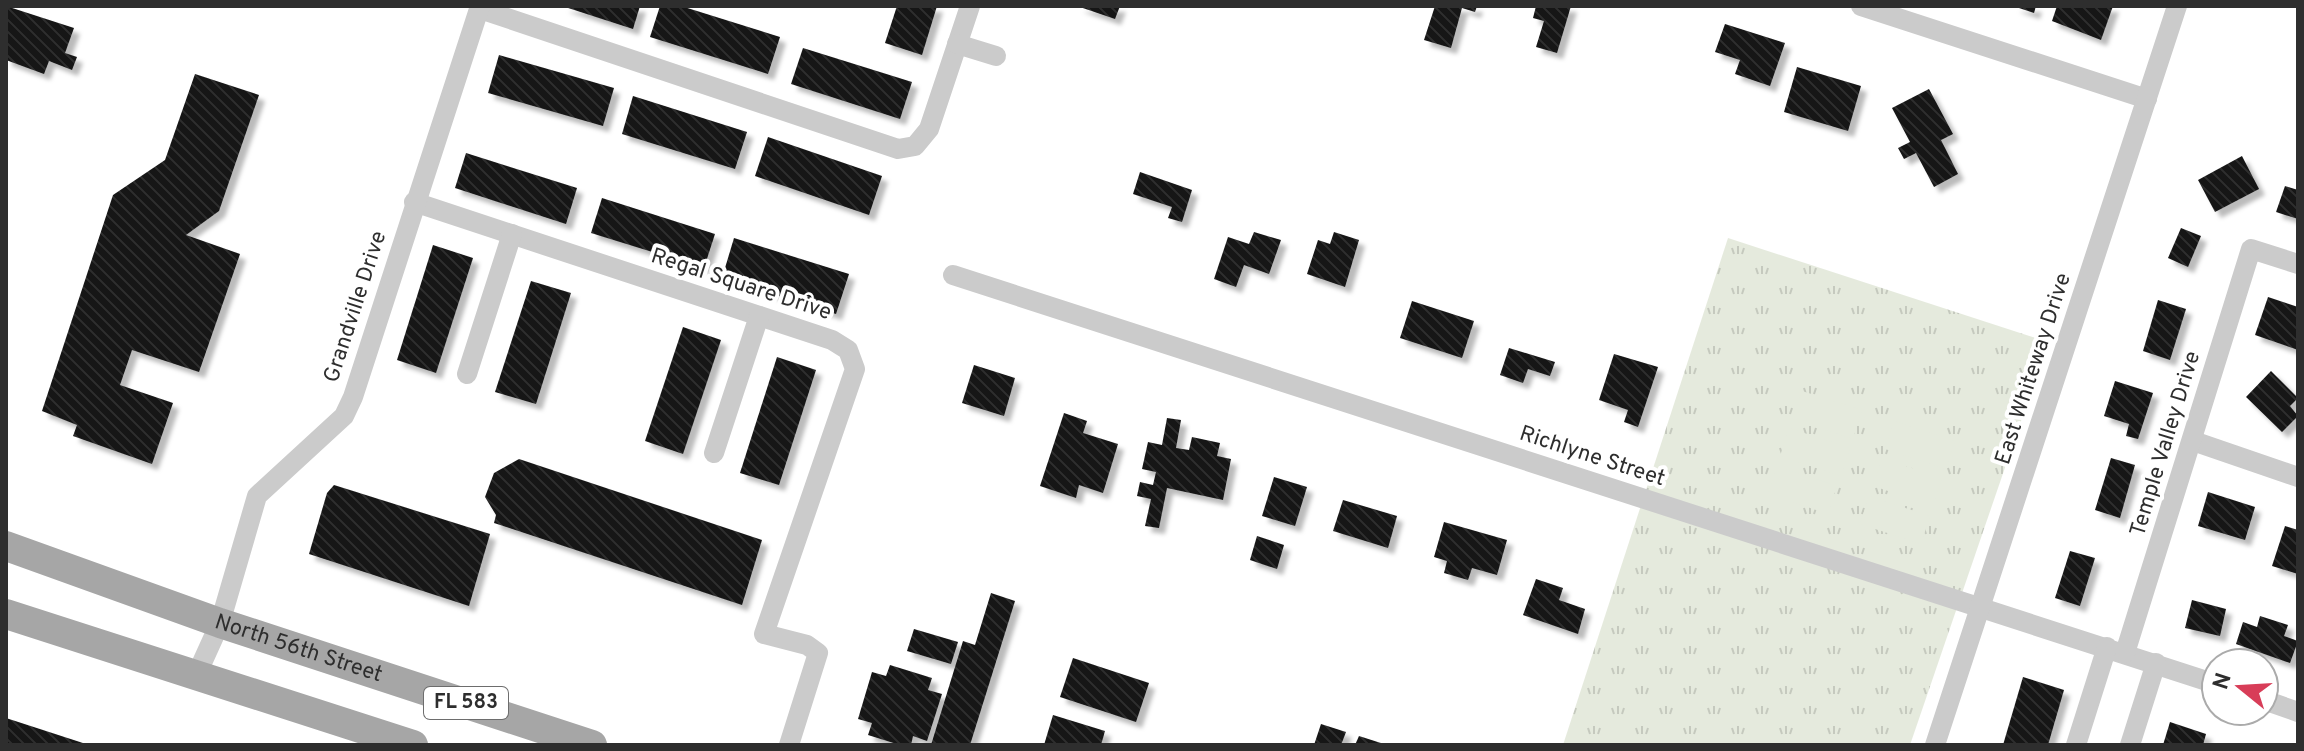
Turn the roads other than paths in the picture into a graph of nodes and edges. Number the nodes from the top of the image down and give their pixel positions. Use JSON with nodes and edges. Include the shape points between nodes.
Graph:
{"nodes":[{"id":1,"x":970,"y":6,"type":"edge"},
{"id":2,"x":1861,"y":6,"type":"edge"},
{"id":3,"x":2177,"y":6,"type":"edge"},
{"id":4,"x":480,"y":7,"type":"edge"},
{"id":5,"x":957,"y":44,"type":"junction"},
{"id":6,"x":996,"y":56,"type":"dead end"},
{"id":7,"x":2147,"y":99,"type":"junction"},
{"id":8,"x":414,"y":202,"type":"junction"},
{"id":9,"x":512,"y":234,"type":"junction"},
{"id":10,"x":2298,"y":264,"type":"edge"},
{"id":11,"x":953,"y":275,"type":"dead end"},
{"id":12,"x":759,"y":316,"type":"junction"},
{"id":13,"x":467,"y":374,"type":"dead end"},
{"id":14,"x":2193,"y":441,"type":"junction"},
{"id":15,"x":714,"y":453,"type":"dead end"},
{"id":16,"x":2298,"y":477,"type":"edge"},
{"id":17,"x":6,"y":546,"type":"edge"},
{"id":18,"x":1982,"y":610,"type":"junction"},
{"id":19,"x":6,"y":614,"type":"edge"},
{"id":20,"x":220,"y":623,"type":"junction"},
{"id":21,"x":2116,"y":650,"type":"junction"},
{"id":22,"x":2156,"y":663,"type":"junction"},
{"id":23,"x":196,"y":676,"type":"junction"},
{"id":24,"x":2200,"y":678,"type":"edge"},
{"id":25,"x":413,"y":745,"type":"edge"},
{"id":26,"x":592,"y":745,"type":"edge"},
{"id":27,"x":789,"y":745,"type":"edge"},
{"id":28,"x":1935,"y":745,"type":"edge"},
{"id":29,"x":2076,"y":745,"type":"edge"},
{"id":30,"x":2130,"y":745,"type":"edge"}],
"edges":[{"from":1,"to":5,"type":"street","name":"Grandville Drive"},
{"from":2,"to":7,"type":"street"},
{"from":3,"to":7,"type":"street","name":"East Whiteway Drive"},
{"from":4,"to":5,"type":"street","name":"Grandville Drive","via":[[898,149],[915,146],[929,129]]},
{"from":4,"to":8,"type":"street","name":"Grandville Drive"},
{"from":5,"to":6,"type":"street"},
{"from":7,"to":18,"type":"street","name":"East Whiteway Drive"},
{"from":8,"to":9,"type":"street","name":"Regal Square Drive"},
{"from":8,"to":20,"type":"street","name":"Grandville Drive","via":[[353,397],[344,416],[257,496]]},
{"from":9,"to":12,"type":"street","name":"Regal Square Drive"},
{"from":9,"to":13,"type":"street"},
{"from":10,"to":14,"type":"street","name":"Temple Valley Drive","via":[[2251,249]]},
{"from":11,"to":18,"type":"street","name":"Richlyne Street"},
{"from":12,"to":15,"type":"street"},
{"from":12,"to":27,"type":"street","name":"Regal Square Drive","via":[[832,340],[848,350],[855,369],[764,634],[818,653]]},
{"from":14,"to":16,"type":"street"},
{"from":14,"to":21,"type":"street","name":"Temple Valley Drive"},
{"from":17,"to":20,"type":"main road","name":"North 56th Street","number":"FL 583"},
{"from":18,"to":21,"type":"street","name":"Richlyne Street"},
{"from":18,"to":28,"type":"street","name":"East Whiteway Drive"},
{"from":19,"to":23,"type":"main road","number":"FL 583"},
{"from":20,"to":23,"type":"street","name":"Grandville Drive"},
{"from":20,"to":26,"type":"main road","name":"North 56th Street","number":"FL 583"},
{"from":21,"to":22,"type":"street","name":"Richlyne Street"},
{"from":21,"to":29,"type":"street","name":"Temple Valley Drive"},
{"from":22,"to":24,"type":"street","name":"Richlyne Street"},
{"from":22,"to":30,"type":"street"},
{"from":23,"to":25,"type":"main road","number":"FL 583"}]}
